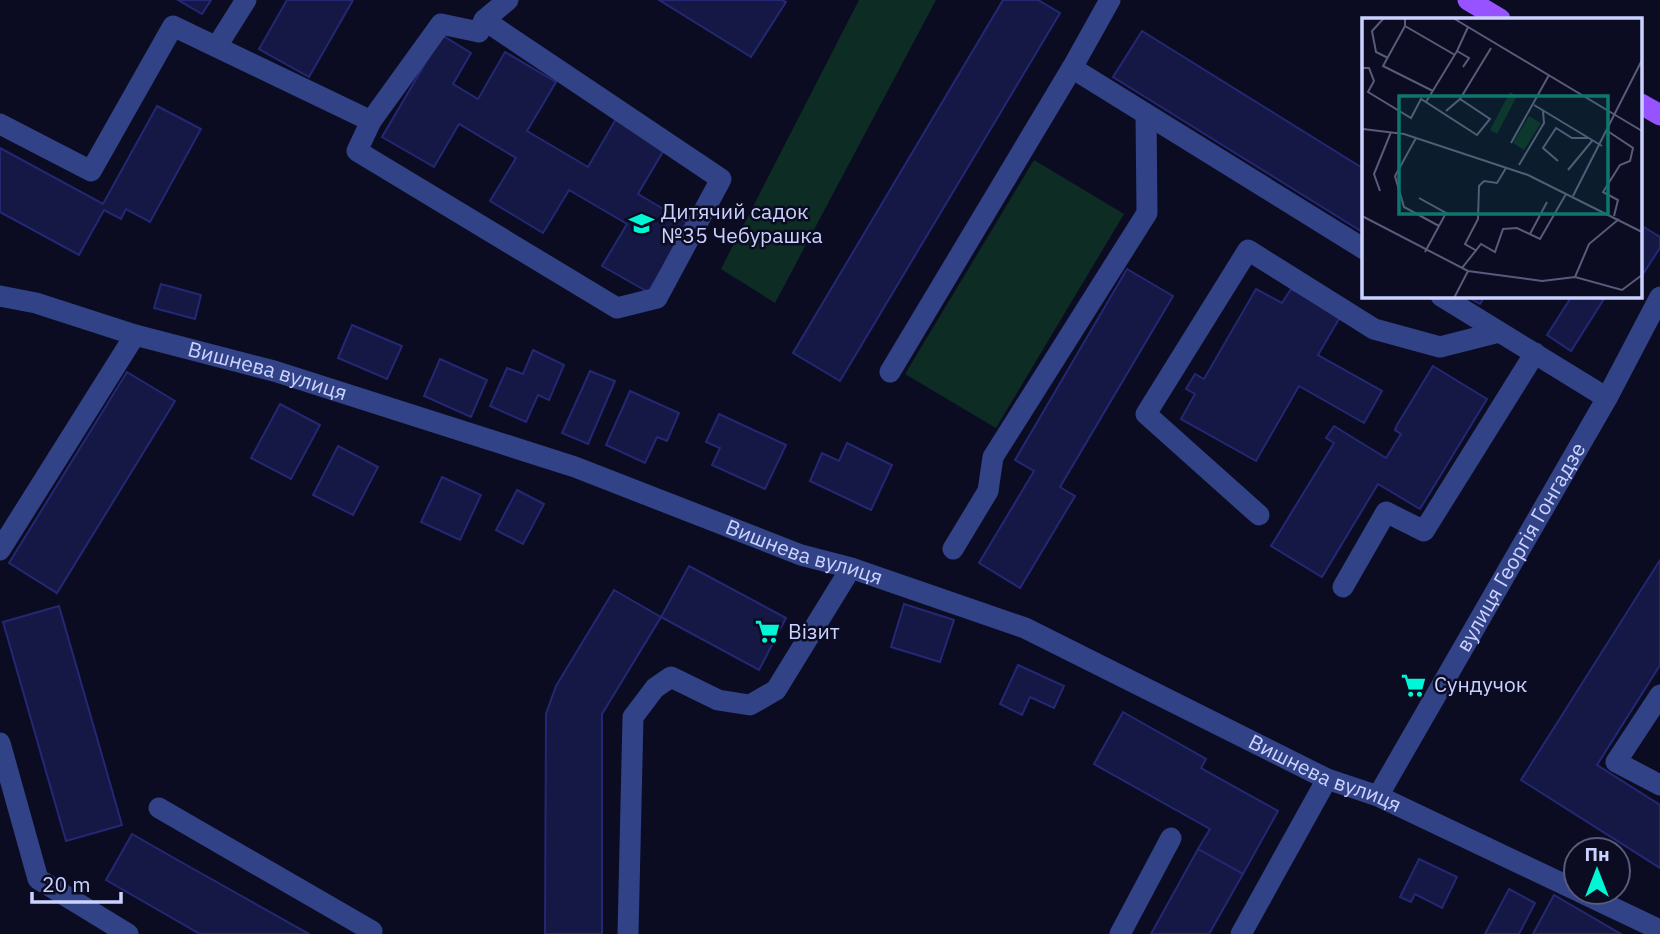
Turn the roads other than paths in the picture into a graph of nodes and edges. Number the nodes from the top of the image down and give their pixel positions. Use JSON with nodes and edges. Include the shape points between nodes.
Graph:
{"nodes":[{"id":1,"x":246,"y":0,"type":"edge"},
{"id":2,"x":508,"y":0,"type":"edge"},
{"id":3,"x":1110,"y":0,"type":"edge"},
{"id":4,"x":1468,"y":0,"type":"edge"},
{"id":5,"x":1498,"y":18,"type":"edge"},
{"id":6,"x":484,"y":20,"type":"junction"},
{"id":7,"x":217,"y":46,"type":"junction"},
{"id":8,"x":1072,"y":68,"type":"junction"},
{"id":9,"x":1642,"y":105,"type":"edge"},
{"id":10,"x":1146,"y":114,"type":"junction"},
{"id":11,"x":1660,"y":115,"type":"edge"},
{"id":12,"x":371,"y":121,"type":"junction"},
{"id":13,"x":0,"y":124,"type":"edge"},
{"id":14,"x":1362,"y":247,"type":"edge"},
{"id":15,"x":0,"y":296,"type":"edge"},
{"id":16,"x":1660,"y":297,"type":"edge"},
{"id":17,"x":1444,"y":298,"type":"edge"},
{"id":18,"x":1499,"y":331,"type":"junction"},
{"id":19,"x":135,"y":335,"type":"junction"},
{"id":20,"x":1535,"y":353,"type":"junction"},
{"id":21,"x":890,"y":372,"type":"dead end"},
{"id":22,"x":1607,"y":398,"type":"junction"},
{"id":23,"x":1259,"y":516,"type":"dead end"},
{"id":24,"x":953,"y":549,"type":"dead end"},
{"id":25,"x":0,"y":550,"type":"edge"},
{"id":26,"x":851,"y":568,"type":"junction"},
{"id":27,"x":1343,"y":587,"type":"dead end"},
{"id":28,"x":1660,"y":695,"type":"edge"},
{"id":29,"x":0,"y":743,"type":"edge"},
{"id":30,"x":1327,"y":779,"type":"junction"},
{"id":31,"x":1660,"y":785,"type":"edge"},
{"id":32,"x":1378,"y":796,"type":"junction"},
{"id":33,"x":159,"y":808,"type":"dead end"},
{"id":34,"x":1171,"y":838,"type":"dead end"},
{"id":35,"x":1562,"y":883,"type":"edge"},
{"id":36,"x":1610,"y":906,"type":"edge"},
{"id":37,"x":1660,"y":930,"type":"edge"},
{"id":38,"x":128,"y":934,"type":"edge"},
{"id":39,"x":371,"y":934,"type":"edge"},
{"id":40,"x":628,"y":934,"type":"edge"},
{"id":41,"x":1120,"y":934,"type":"edge"},
{"id":42,"x":1241,"y":934,"type":"edge"}],
"edges":[{"from":1,"to":7,"type":"street"},
{"from":2,"to":6,"type":"street"},
{"from":3,"to":8,"type":"street"},
{"from":4,"to":5,"type":"main road"},
{"from":6,"to":12,"type":"street","via":[[479,32],[441,24]]},
{"from":6,"to":12,"type":"street","via":[[722,179],[657,298],[617,308],[357,150]]},
{"from":7,"to":12,"type":"street"},
{"from":7,"to":13,"type":"street","via":[[173,26],[91,171]]},
{"from":8,"to":10,"type":"street"},
{"from":8,"to":21,"type":"street"},
{"from":9,"to":11,"type":"main road"},
{"from":10,"to":14,"type":"street"},
{"from":10,"to":24,"type":"street","via":[[1147,213],[993,457],[988,491]]},
{"from":15,"to":19,"type":"street","name":"Вишнева вулиця"},
{"from":16,"to":22,"type":"street","name":"вулиця Георгія Гонгадзе"},
{"from":17,"to":18,"type":"street"},
{"from":18,"to":20,"type":"street"},
{"from":18,"to":23,"type":"street","via":[[1440,347],[1374,328],[1248,250],[1146,414]]},
{"from":19,"to":25,"type":"street"},
{"from":19,"to":26,"type":"street","name":"Вишнева вулиця","via":[[274,371],[562,462],[801,555]]},
{"from":20,"to":22,"type":"street"},
{"from":20,"to":27,"type":"street","via":[[1424,531],[1386,512]]},
{"from":22,"to":32,"type":"street","name":"вулиця Георгія Гонгадзе"},
{"from":26,"to":30,"type":"street","name":"Вишнева вулиця","via":[[1025,628]]},
{"from":26,"to":40,"type":"street","via":[[776,690],[750,705],[718,700],[671,677],[655,688],[633,717]]},
{"from":28,"to":31,"type":"street","via":[[1616,762]]},
{"from":29,"to":38,"type":"street","via":[[38,879]]},
{"from":30,"to":32,"type":"street","name":"Вишнева вулиця"},
{"from":30,"to":42,"type":"street"},
{"from":32,"to":35,"type":"street","name":"Вишнева вулиця"},
{"from":33,"to":39,"type":"street"},
{"from":34,"to":41,"type":"street"},
{"from":36,"to":37,"type":"street","name":"Вишнева вулиця"}]}
